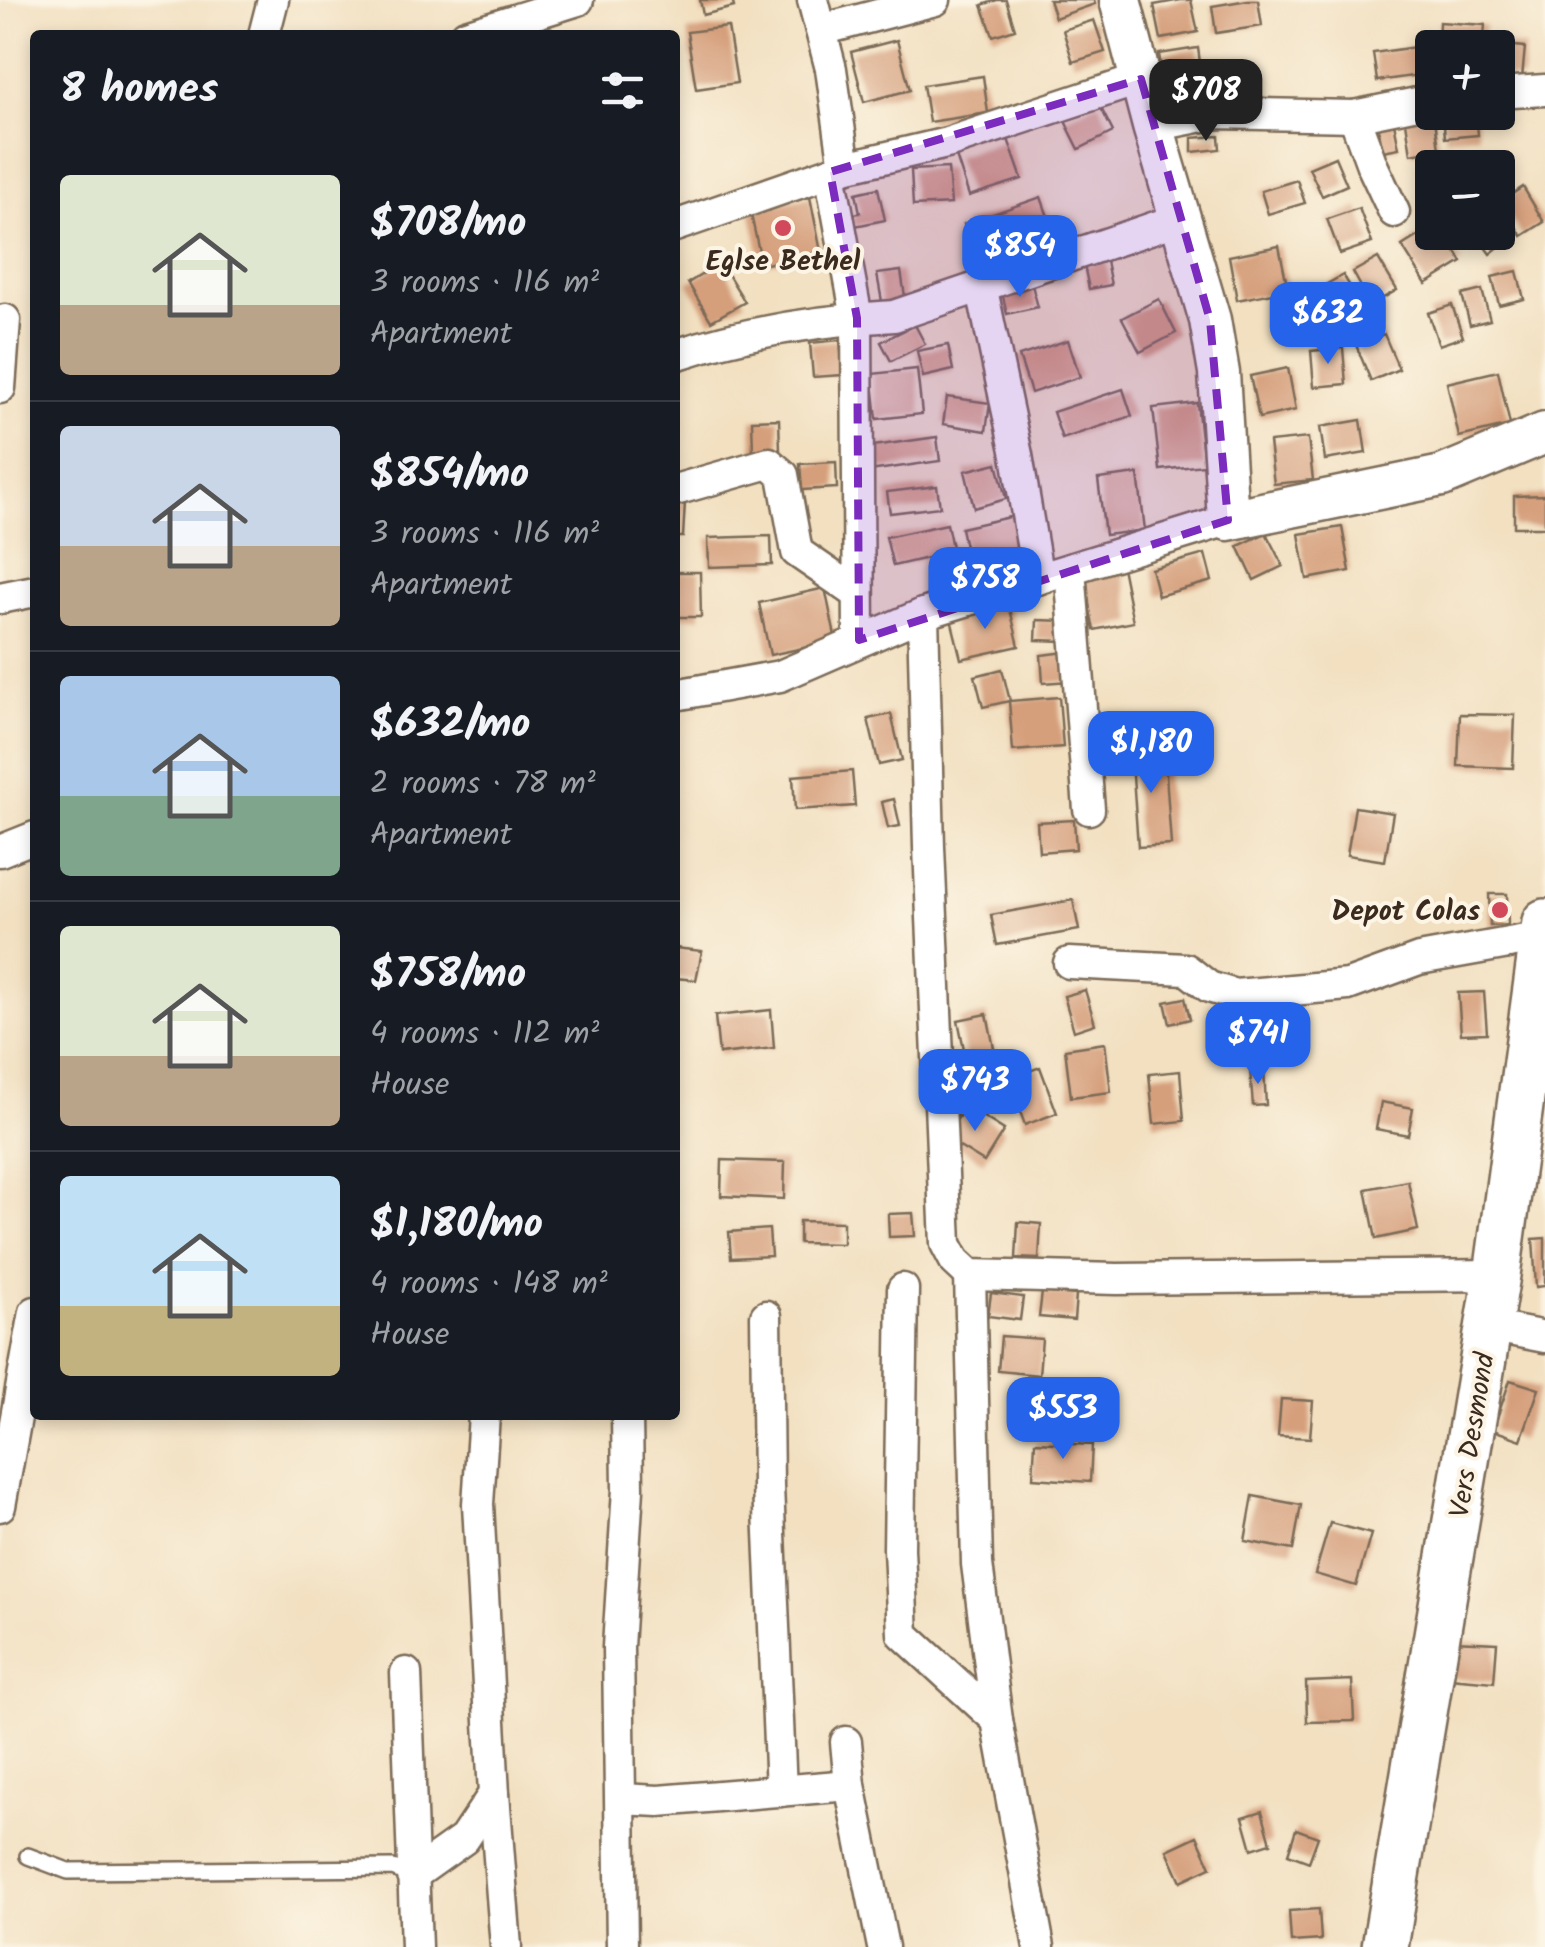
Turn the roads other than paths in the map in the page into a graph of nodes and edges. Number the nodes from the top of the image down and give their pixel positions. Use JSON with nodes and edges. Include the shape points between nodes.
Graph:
{"nodes":[{"id":1,"x":273,"y":0,"type":"edge"},
{"id":2,"x":578,"y":0,"type":"edge"},
{"id":3,"x":813,"y":0,"type":"edge"},
{"id":4,"x":935,"y":0,"type":"edge"},
{"id":5,"x":1120,"y":0,"type":"edge"},
{"id":6,"x":542,"y":24,"type":"edge"},
{"id":7,"x":265,"y":30,"type":"edge"},
{"id":8,"x":501,"y":30,"type":"edge"},
{"id":9,"x":821,"y":30,"type":"junction"},
{"id":10,"x":1141,"y":79,"type":"junction"},
{"id":11,"x":1545,"y":90,"type":"edge"},
{"id":12,"x":1515,"y":93,"type":"edge"},
{"id":13,"x":1415,"y":103,"type":"edge"},
{"id":14,"x":1354,"y":116,"type":"junction"},
{"id":15,"x":1153,"y":126,"type":"junction"},
{"id":16,"x":838,"y":169,"type":"junction"},
{"id":17,"x":1394,"y":212,"type":"dead end"},
{"id":18,"x":1179,"y":219,"type":"junction"},
{"id":19,"x":680,"y":224,"type":"edge"},
{"id":20,"x":981,"y":286,"type":"junction"},
{"id":21,"x":857,"y":318,"type":"junction"},
{"id":22,"x":13,"y":319,"type":"edge"},
{"id":23,"x":680,"y":353,"type":"edge"},
{"id":24,"x":0,"y":388,"type":"edge"},
{"id":25,"x":1545,"y":433,"type":"edge"},
{"id":26,"x":680,"y":489,"type":"edge"},
{"id":27,"x":1228,"y":520,"type":"junction"},
{"id":28,"x":1070,"y":570,"type":"junction"},
{"id":29,"x":1038,"y":580,"type":"junction"},
{"id":30,"x":30,"y":591,"type":"edge"},
{"id":31,"x":858,"y":594,"type":"junction"},
{"id":32,"x":0,"y":598,"type":"edge"},
{"id":33,"x":923,"y":614,"type":"junction"},
{"id":34,"x":859,"y":640,"type":"junction"},
{"id":35,"x":680,"y":694,"type":"edge"},
{"id":36,"x":1089,"y":808,"type":"dead end"},
{"id":37,"x":30,"y":840,"type":"edge"},
{"id":38,"x":0,"y":851,"type":"edge"},
{"id":39,"x":1544,"y":930,"type":"edge"},
{"id":40,"x":1069,"y":963,"type":"dead end"},
{"id":41,"x":1541,"y":986,"type":"edge"},
{"id":42,"x":970,"y":1274,"type":"junction"},
{"id":43,"x":1497,"y":1275,"type":"junction"},
{"id":44,"x":903,"y":1289,"type":"dead end"},
{"id":45,"x":766,"y":1316,"type":"dead end"},
{"id":46,"x":1489,"y":1326,"type":"junction"},
{"id":47,"x":1545,"y":1337,"type":"edge"},
{"id":48,"x":30,"y":1340,"type":"edge"},
{"id":49,"x":484,"y":1420,"type":"edge"},
{"id":50,"x":628,"y":1420,"type":"edge"},
{"id":51,"x":0,"y":1506,"type":"edge"},
{"id":52,"x":406,"y":1673,"type":"dead end"},
{"id":53,"x":997,"y":1720,"type":"junction"},
{"id":54,"x":846,"y":1742,"type":"dead end"},
{"id":55,"x":850,"y":1785,"type":"junction"},
{"id":56,"x":781,"y":1791,"type":"junction"},
{"id":57,"x":494,"y":1794,"type":"junction"},
{"id":58,"x":622,"y":1799,"type":"junction"},
{"id":59,"x":28,"y":1856,"type":"dead end"},
{"id":60,"x":412,"y":1876,"type":"junction"},
{"id":61,"x":416,"y":1947,"type":"edge"},
{"id":62,"x":506,"y":1947,"type":"edge"},
{"id":63,"x":622,"y":1947,"type":"edge"},
{"id":64,"x":883,"y":1947,"type":"edge"},
{"id":65,"x":1039,"y":1947,"type":"edge"},
{"id":66,"x":1385,"y":1947,"type":"edge"}],
"edges":[{"from":1,"to":7,"type":"street"},
{"from":2,"to":6,"type":"street"},
{"from":3,"to":9,"type":"street"},
{"from":4,"to":9,"type":"street"},
{"from":5,"to":10,"type":"street"},
{"from":6,"to":8,"type":"street"},
{"from":9,"to":16,"type":"street","via":[[831,69]]},
{"from":10,"to":15,"type":"street"},
{"from":10,"to":16,"type":"street","via":[[947,142]]},
{"from":11,"to":12,"type":"street"},
{"from":13,"to":14,"type":"street"},
{"from":14,"to":15,"type":"street","via":[[1218,113]]},
{"from":14,"to":17,"type":"street"},
{"from":15,"to":18,"type":"street"},
{"from":16,"to":19,"type":"street"},
{"from":16,"to":21,"type":"street"},
{"from":18,"to":20,"type":"street"},
{"from":18,"to":27,"type":"street","via":[[1219,373]]},
{"from":20,"to":21,"type":"street","via":[[894,316]]},
{"from":20,"to":29,"type":"street"},
{"from":21,"to":23,"type":"street"},
{"from":21,"to":31,"type":"street"},
{"from":22,"to":24,"type":"street"},
{"from":25,"to":27,"type":"street","via":[[1442,476]]},
{"from":26,"to":31,"type":"street","via":[[769,462],[783,476],[797,552]]},
{"from":27,"to":28,"type":"street"},
{"from":28,"to":29,"type":"street"},
{"from":28,"to":36,"type":"street"},
{"from":29,"to":33,"type":"street"},
{"from":30,"to":32,"type":"street"},
{"from":31,"to":34,"type":"street"},
{"from":33,"to":34,"type":"street"},
{"from":33,"to":42,"type":"street","via":[[946,1244]]},
{"from":34,"to":35,"type":"street","via":[[780,676]]},
{"from":37,"to":38,"type":"street"},
{"from":39,"to":40,"type":"street","via":[[1419,959],[1348,985],[1235,996],[1186,969]]},
{"from":39,"to":41,"type":"main road","name":"Vers Desmond"},
{"from":41,"to":43,"type":"main road","name":"Vers Desmond"},
{"from":42,"to":43,"type":"street"},
{"from":42,"to":53,"type":"street","via":[[978,1564]]},
{"from":43,"to":46,"type":"main road","name":"Vers Desmond"},
{"from":44,"to":53,"type":"street","via":[[903,1634]]},
{"from":45,"to":56,"type":"street"},
{"from":46,"to":47,"type":"street"},
{"from":46,"to":66,"type":"main road","name":"Vers Desmond"},
{"from":48,"to":51,"type":"street"},
{"from":49,"to":57,"type":"street","via":[[478,1504]]},
{"from":50,"to":58,"type":"street","via":[[618,1647]]},
{"from":52,"to":60,"type":"street"},
{"from":53,"to":65,"type":"street"},
{"from":54,"to":55,"type":"street"},
{"from":55,"to":56,"type":"street"},
{"from":55,"to":64,"type":"street"},
{"from":56,"to":58,"type":"street"},
{"from":57,"to":60,"type":"street","via":[[464,1839]]},
{"from":57,"to":62,"type":"street"},
{"from":58,"to":63,"type":"street"},
{"from":59,"to":60,"type":"lane","via":[[68,1871],[393,1868]]},
{"from":60,"to":61,"type":"street"}]}
